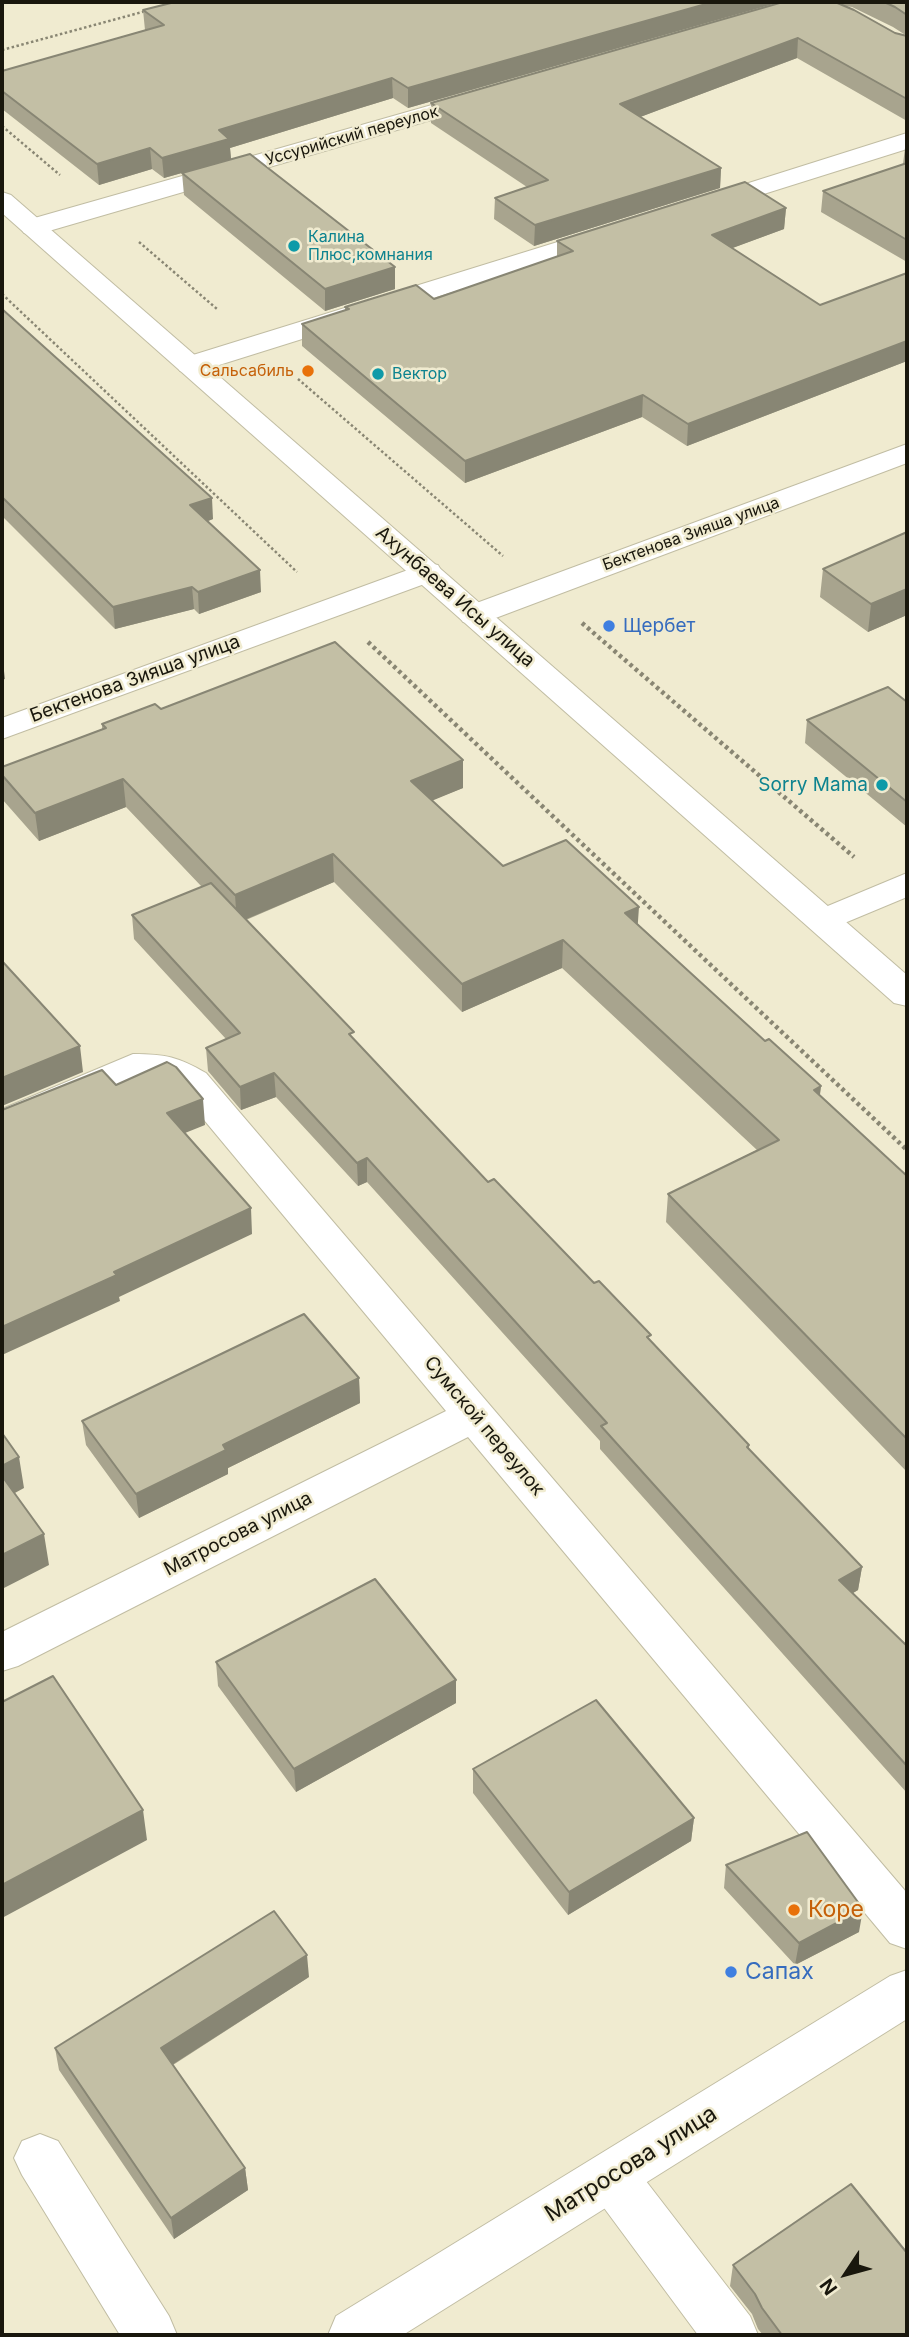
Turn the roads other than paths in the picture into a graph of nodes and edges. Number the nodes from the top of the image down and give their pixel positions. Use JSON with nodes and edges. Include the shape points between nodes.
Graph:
{"nodes":[{"id":1,"x":498,"y":94,"type":"edge"},
{"id":2,"x":907,"y":141,"type":"edge"},
{"id":3,"x":2,"y":200,"type":"edge"},
{"id":4,"x":682,"y":212,"type":"edge"},
{"id":5,"x":33,"y":227,"type":"junction"},
{"id":6,"x":629,"y":228,"type":"edge"},
{"id":7,"x":190,"y":365,"type":"junction"},
{"id":8,"x":907,"y":453,"type":"edge"},
{"id":9,"x":427,"y":572,"type":"junction"},
{"id":10,"x":474,"y":615,"type":"junction"},
{"id":11,"x":2,"y":729,"type":"edge"},
{"id":12,"x":900,"y":887,"type":"edge"},
{"id":13,"x":823,"y":921,"type":"junction"},
{"id":14,"x":907,"y":994,"type":"edge"},
{"id":15,"x":2,"y":1124,"type":"edge"},
{"id":16,"x":475,"y":1415,"type":"junction"},
{"id":17,"x":2,"y":1653,"type":"edge"},
{"id":18,"x":907,"y":1928,"type":"edge"},
{"id":19,"x":907,"y":1992,"type":"edge"},
{"id":20,"x":40,"y":2158,"type":"dead end"},
{"id":21,"x":611,"y":2176,"type":"junction"},
{"id":22,"x":150,"y":2335,"type":"edge"},
{"id":23,"x":355,"y":2335,"type":"edge"},
{"id":24,"x":731,"y":2335,"type":"edge"}],
"edges":[{"from":1,"to":5,"type":"street","name":"Уссурийский переулок"},
{"from":2,"to":4,"type":"street"},
{"from":3,"to":5,"type":"street","name":"Ахунбаева Исы улица"},
{"from":5,"to":7,"type":"street","name":"Ахунбаева Исы улица"},
{"from":6,"to":7,"type":"street"},
{"from":7,"to":9,"type":"street","name":"Ахунбаева Исы улица"},
{"from":8,"to":10,"type":"street","name":"Бектенова Зияша улица"},
{"from":9,"to":10,"type":"street","name":"Ахунбаева Исы улица"},
{"from":9,"to":11,"type":"street","name":"Бектенова Зияша улица"},
{"from":10,"to":13,"type":"street","name":"Ахунбаева Исы улица"},
{"from":12,"to":13,"type":"street"},
{"from":13,"to":14,"type":"street","name":"Ахунбаева Исы улица"},
{"from":15,"to":16,"type":"street","name":"Сумской переулок","via":[[133,1067],[167,1067],[194,1082]]},
{"from":16,"to":17,"type":"street","name":"Матросова улица"},
{"from":16,"to":18,"type":"street","name":"Сумской переулок"},
{"from":19,"to":21,"type":"street","name":"Матросова улица"},
{"from":20,"to":22,"type":"street"},
{"from":21,"to":23,"type":"street","name":"Матросова улица"},
{"from":21,"to":24,"type":"street"}]}
